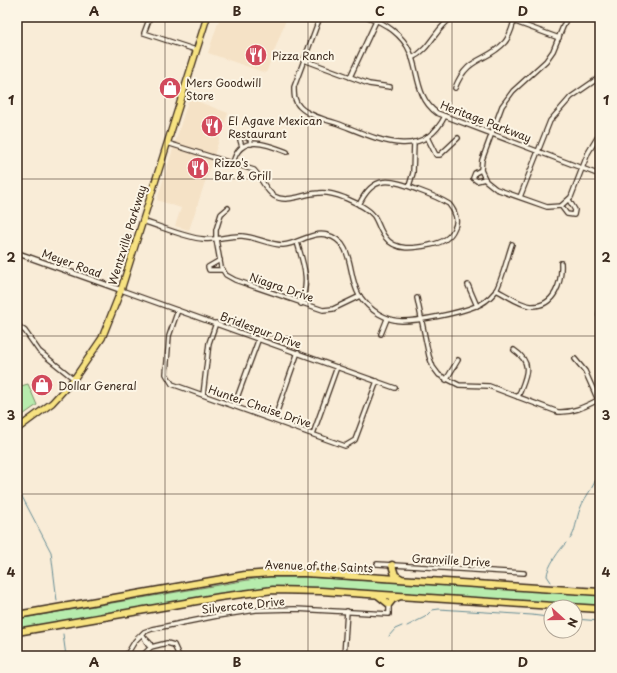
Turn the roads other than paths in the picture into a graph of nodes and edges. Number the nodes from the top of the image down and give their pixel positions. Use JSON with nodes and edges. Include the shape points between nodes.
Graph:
{"nodes":[{"id":1,"x":150,"y":17,"type":"edge"},
{"id":2,"x":207,"y":17,"type":"edge"},
{"id":3,"x":320,"y":17,"type":"edge"},
{"id":4,"x":368,"y":17,"type":"edge"},
{"id":5,"x":452,"y":17,"type":"edge"},
{"id":6,"x":502,"y":17,"type":"edge"},
{"id":7,"x":567,"y":17,"type":"edge"},
{"id":8,"x":377,"y":19,"type":"edge"},
{"id":9,"x":514,"y":21,"type":"junction"},
{"id":10,"x":560,"y":38,"type":"junction"},
{"id":11,"x":196,"y":50,"type":"junction"},
{"id":12,"x":412,"y":58,"type":"junction"},
{"id":13,"x":304,"y":60,"type":"junction"},
{"id":14,"x":600,"y":76,"type":"edge"},
{"id":15,"x":350,"y":77,"type":"junction"},
{"id":16,"x":390,"y":87,"type":"dead end"},
{"id":17,"x":455,"y":88,"type":"dead end"},
{"id":18,"x":445,"y":116,"type":"junction"},
{"id":19,"x":491,"y":133,"type":"junction"},
{"id":20,"x":600,"y":133,"type":"edge"},
{"id":21,"x":427,"y":137,"type":"junction"},
{"id":22,"x":458,"y":138,"type":"dead end"},
{"id":23,"x":414,"y":142,"type":"junction"},
{"id":24,"x":167,"y":143,"type":"junction"},
{"id":25,"x":251,"y":144,"type":"junction"},
{"id":26,"x":242,"y":147,"type":"junction"},
{"id":27,"x":538,"y":150,"type":"junction"},
{"id":28,"x":287,"y":152,"type":"dead end"},
{"id":29,"x":233,"y":163,"type":"junction"},
{"id":30,"x":583,"y":168,"type":"junction"},
{"id":31,"x":481,"y":170,"type":"junction"},
{"id":32,"x":600,"y":175,"type":"edge"},
{"id":33,"x":485,"y":179,"type":"junction"},
{"id":34,"x":409,"y":186,"type":"junction"},
{"id":35,"x":520,"y":197,"type":"junction"},
{"id":36,"x":569,"y":200,"type":"junction"},
{"id":37,"x":359,"y":205,"type":"junction"},
{"id":38,"x":561,"y":206,"type":"junction"},
{"id":39,"x":228,"y":208,"type":"dead end"},
{"id":40,"x":141,"y":221,"type":"junction"},
{"id":41,"x":216,"y":239,"type":"junction"},
{"id":42,"x":297,"y":242,"type":"junction"},
{"id":43,"x":512,"y":244,"type":"dead end"},
{"id":44,"x":17,"y":253,"type":"edge"},
{"id":45,"x":220,"y":260,"type":"junction"},
{"id":46,"x":561,"y":263,"type":"dead end"},
{"id":47,"x":223,"y":270,"type":"junction"},
{"id":48,"x":468,"y":286,"type":"dead end"},
{"id":49,"x":121,"y":290,"type":"junction"},
{"id":50,"x":496,"y":290,"type":"junction"},
{"id":51,"x":360,"y":296,"type":"junction"},
{"id":52,"x":417,"y":298,"type":"dead end"},
{"id":53,"x":301,"y":304,"type":"junction"},
{"id":54,"x":477,"y":306,"type":"junction"},
{"id":55,"x":178,"y":310,"type":"junction"},
{"id":56,"x":600,"y":310,"type":"edge"},
{"id":57,"x":599,"y":315,"type":"dead end"},
{"id":58,"x":387,"y":318,"type":"junction"},
{"id":59,"x":421,"y":319,"type":"junction"},
{"id":60,"x":216,"y":323,"type":"junction"},
{"id":61,"x":17,"y":325,"type":"edge"},
{"id":62,"x":381,"y":334,"type":"dead end"},
{"id":63,"x":259,"y":338,"type":"junction"},
{"id":64,"x":514,"y":350,"type":"dead end"},
{"id":65,"x":298,"y":352,"type":"junction"},
{"id":66,"x":576,"y":359,"type":"dead end"},
{"id":67,"x":458,"y":360,"type":"dead end"},
{"id":68,"x":337,"y":367,"type":"junction"},
{"id":69,"x":74,"y":379,"type":"junction"},
{"id":70,"x":446,"y":380,"type":"junction"},
{"id":71,"x":377,"y":381,"type":"junction"},
{"id":72,"x":395,"y":388,"type":"dead end"},
{"id":73,"x":203,"y":395,"type":"junction"},
{"id":74,"x":518,"y":397,"type":"junction"},
{"id":75,"x":599,"y":399,"type":"edge"},
{"id":76,"x":234,"y":406,"type":"junction"},
{"id":77,"x":274,"y":420,"type":"junction"},
{"id":78,"x":17,"y":429,"type":"edge"},
{"id":79,"x":313,"y":434,"type":"junction"},
{"id":80,"x":377,"y":564,"type":"dead end"},
{"id":81,"x":392,"y":565,"type":"junction"},
{"id":82,"x":524,"y":574,"type":"dead end"},
{"id":83,"x":379,"y":578,"type":"junction"},
{"id":84,"x":403,"y":579,"type":"junction"},
{"id":85,"x":600,"y":592,"type":"edge"},
{"id":86,"x":376,"y":594,"type":"junction"},
{"id":87,"x":401,"y":596,"type":"junction"},
{"id":88,"x":389,"y":604,"type":"junction"},
{"id":89,"x":600,"y":609,"type":"edge"},
{"id":90,"x":347,"y":611,"type":"junction"},
{"id":91,"x":17,"y":615,"type":"edge"},
{"id":92,"x":44,"y":627,"type":"junction"},
{"id":93,"x":17,"y":632,"type":"edge"},
{"id":94,"x":143,"y":635,"type":"junction"},
{"id":95,"x":17,"y":637,"type":"edge"},
{"id":96,"x":151,"y":647,"type":"junction"},
{"id":97,"x":126,"y":656,"type":"edge"},
{"id":98,"x":142,"y":656,"type":"edge"},
{"id":99,"x":179,"y":656,"type":"edge"},
{"id":100,"x":344,"y":656,"type":"edge"}],
"edges":[{"from":1,"to":11,"type":"street","via":[[144,33]]},
{"from":2,"to":11,"type":"main road","name":"Wentzville Parkway"},
{"from":3,"to":13,"type":"street"},
{"from":4,"to":8,"type":"street","name":"Heritage Parkway"},
{"from":5,"to":12,"type":"street","via":[[439,28],[421,54]]},
{"from":6,"to":9,"type":"street"},
{"from":7,"to":10,"type":"street"},
{"from":8,"to":12,"type":"street","name":"Heritage Parkway","via":[[397,34],[410,51]]},
{"from":8,"to":15,"type":"street"},
{"from":9,"to":10,"type":"street"},
{"from":9,"to":17,"type":"street","via":[[506,41],[471,64],[460,76]]},
{"from":10,"to":19,"type":"street","via":[[546,61],[507,98]]},
{"from":11,"to":24,"type":"main road","name":"Wentzville Parkway"},
{"from":12,"to":18,"type":"street","name":"Heritage Parkway","via":[[424,100]]},
{"from":13,"to":15,"type":"street"},
{"from":13,"to":23,"type":"street","via":[[294,93],[297,104],[305,111],[386,142]]},
{"from":14,"to":27,"type":"street","via":[[580,89],[562,106],[547,127]]},
{"from":15,"to":16,"type":"street","via":[[369,84]]},
{"from":18,"to":19,"type":"street","name":"Heritage Parkway"},
{"from":18,"to":21,"type":"street","via":[[440,126]]},
{"from":19,"to":27,"type":"street","name":"Heritage Parkway"},
{"from":19,"to":31,"type":"street"},
{"from":20,"to":30,"type":"street","via":[[593,142]]},
{"from":21,"to":22,"type":"street","via":[[436,155],[440,155]]},
{"from":21,"to":23,"type":"street"},
{"from":23,"to":34,"type":"street","via":[[413,173]]},
{"from":24,"to":29,"type":"street"},
{"from":24,"to":40,"type":"main road","name":"Wentzville Parkway"},
{"from":25,"to":26,"type":"street"},
{"from":25,"to":26,"type":"street","via":[[250,139],[243,136],[240,140]]},
{"from":25,"to":28,"type":"street","via":[[263,143]]},
{"from":26,"to":29,"type":"street","via":[[236,152]]},
{"from":27,"to":30,"type":"street","name":"Heritage Parkway"},
{"from":27,"to":35,"type":"street"},
{"from":29,"to":37,"type":"street","via":[[254,170],[270,192],[280,198],[329,193]]},
{"from":30,"to":32,"type":"street","name":"Heritage Parkway"},
{"from":30,"to":36,"type":"street"},
{"from":31,"to":33,"type":"street"},
{"from":31,"to":33,"type":"street","via":[[475,173],[473,178],[477,181]]},
{"from":33,"to":35,"type":"street","via":[[490,185]]},
{"from":34,"to":37,"type":"street","via":[[382,181],[368,190]]},
{"from":34,"to":37,"type":"street","via":[[442,199],[454,210],[455,228],[446,240],[414,248],[395,245],[385,237],[373,215]]},
{"from":35,"to":38,"type":"street","via":[[547,207]]},
{"from":36,"to":38,"type":"street"},
{"from":36,"to":38,"type":"street","via":[[575,210],[574,215],[567,214]]},
{"from":39,"to":41,"type":"street","via":[[221,214]]},
{"from":40,"to":41,"type":"street","via":[[202,240]]},
{"from":40,"to":49,"type":"main road","name":"Wentzville Parkway"},
{"from":41,"to":42,"type":"street","via":[[244,236],[271,244]]},
{"from":41,"to":45,"type":"street"},
{"from":42,"to":51,"type":"street","via":[[314,235],[325,234],[343,244]]},
{"from":42,"to":53,"type":"street","via":[[306,271],[306,291]]},
{"from":43,"to":50,"type":"street"},
{"from":44,"to":49,"type":"street","name":"Meyer Road"},
{"from":45,"to":47,"type":"street"},
{"from":45,"to":47,"type":"street","name":"Niagra Drive","via":[[208,267],[213,272]]},
{"from":46,"to":50,"type":"street","via":[[562,274],[556,293],[544,303],[530,306],[522,304]]},
{"from":47,"to":53,"type":"street","name":"Niagra Drive","via":[[235,280]]},
{"from":48,"to":54,"type":"street"},
{"from":49,"to":55,"type":"street","name":"Bridlespur Drive"},
{"from":49,"to":69,"type":"main road","name":"Wentzville Parkway","via":[[102,338]]},
{"from":50,"to":54,"type":"street"},
{"from":51,"to":53,"type":"street","name":"Niagra Drive","via":[[332,309],[323,310]]},
{"from":51,"to":58,"type":"street","via":[[371,308]]},
{"from":52,"to":59,"type":"street"},
{"from":54,"to":59,"type":"street"},
{"from":55,"to":60,"type":"street","name":"Bridlespur Drive"},
{"from":55,"to":73,"type":"street","name":"Hunter Chaise Drive","via":[[169,336],[166,374],[172,384]]},
{"from":56,"to":57,"type":"street"},
{"from":58,"to":59,"type":"street","via":[[401,321]]},
{"from":58,"to":62,"type":"street"},
{"from":59,"to":70,"type":"street","via":[[433,367]]},
{"from":60,"to":63,"type":"street","name":"Bridlespur Drive"},
{"from":60,"to":73,"type":"street","via":[[210,342]]},
{"from":61,"to":69,"type":"street","via":[[25,331],[39,351]]},
{"from":63,"to":65,"type":"street","name":"Bridlespur Drive"},
{"from":63,"to":76,"type":"street"},
{"from":64,"to":74,"type":"street","via":[[524,357],[527,364]]},
{"from":65,"to":68,"type":"street","name":"Bridlespur Drive"},
{"from":65,"to":77,"type":"street"},
{"from":66,"to":75,"type":"street"},
{"from":67,"to":70,"type":"street"},
{"from":68,"to":71,"type":"street","name":"Bridlespur Drive"},
{"from":68,"to":79,"type":"street"},
{"from":69,"to":78,"type":"main road","name":"Wentzville Parkway","via":[[52,403]]},
{"from":70,"to":74,"type":"street","via":[[464,386],[489,386]]},
{"from":71,"to":72,"type":"street","name":"Bridlespur Drive"},
{"from":71,"to":79,"type":"street","name":"Hunter Chaise Drive","via":[[352,444],[345,446]]},
{"from":73,"to":76,"type":"street","name":"Hunter Chaise Drive"},
{"from":74,"to":75,"type":"street","via":[[558,412],[568,413]]},
{"from":76,"to":77,"type":"street","name":"Hunter Chaise Drive"},
{"from":77,"to":79,"type":"street","name":"Hunter Chaise Drive"},
{"from":80,"to":81,"type":"street","name":"Granville Drive"},
{"from":81,"to":82,"type":"street","name":"Granville Drive"},
{"from":81,"to":83,"type":"highway","via":[[388,573]]},
{"from":81,"to":84,"type":"highway","via":[[395,575]]},
{"from":83,"to":84,"type":"highway","name":"Avenue of the Saints"},
{"from":83,"to":91,"type":"highway","name":"Avenue of the Saints","via":[[263,573]]},
{"from":84,"to":85,"type":"highway","name":"Avenue of the Saints"},
{"from":86,"to":87,"type":"highway"},
{"from":86,"to":88,"type":"highway"},
{"from":86,"to":92,"type":"highway","via":[[309,590],[255,592]]},
{"from":87,"to":88,"type":"highway"},
{"from":87,"to":89,"type":"highway"},
{"from":88,"to":90,"type":"street","name":"Silvercote Drive","via":[[389,614]]},
{"from":90,"to":94,"type":"street","name":"Silvercote Drive","via":[[256,610],[160,626]]},
{"from":90,"to":100,"type":"street"},
{"from":92,"to":93,"type":"highway"},
{"from":92,"to":95,"type":"highway"},
{"from":94,"to":96,"type":"street"},
{"from":94,"to":97,"type":"street","name":"Silvercote Drive","via":[[135,641]]},
{"from":96,"to":98,"type":"street"},
{"from":96,"to":99,"type":"street","via":[[170,644],[176,647]]}]}
